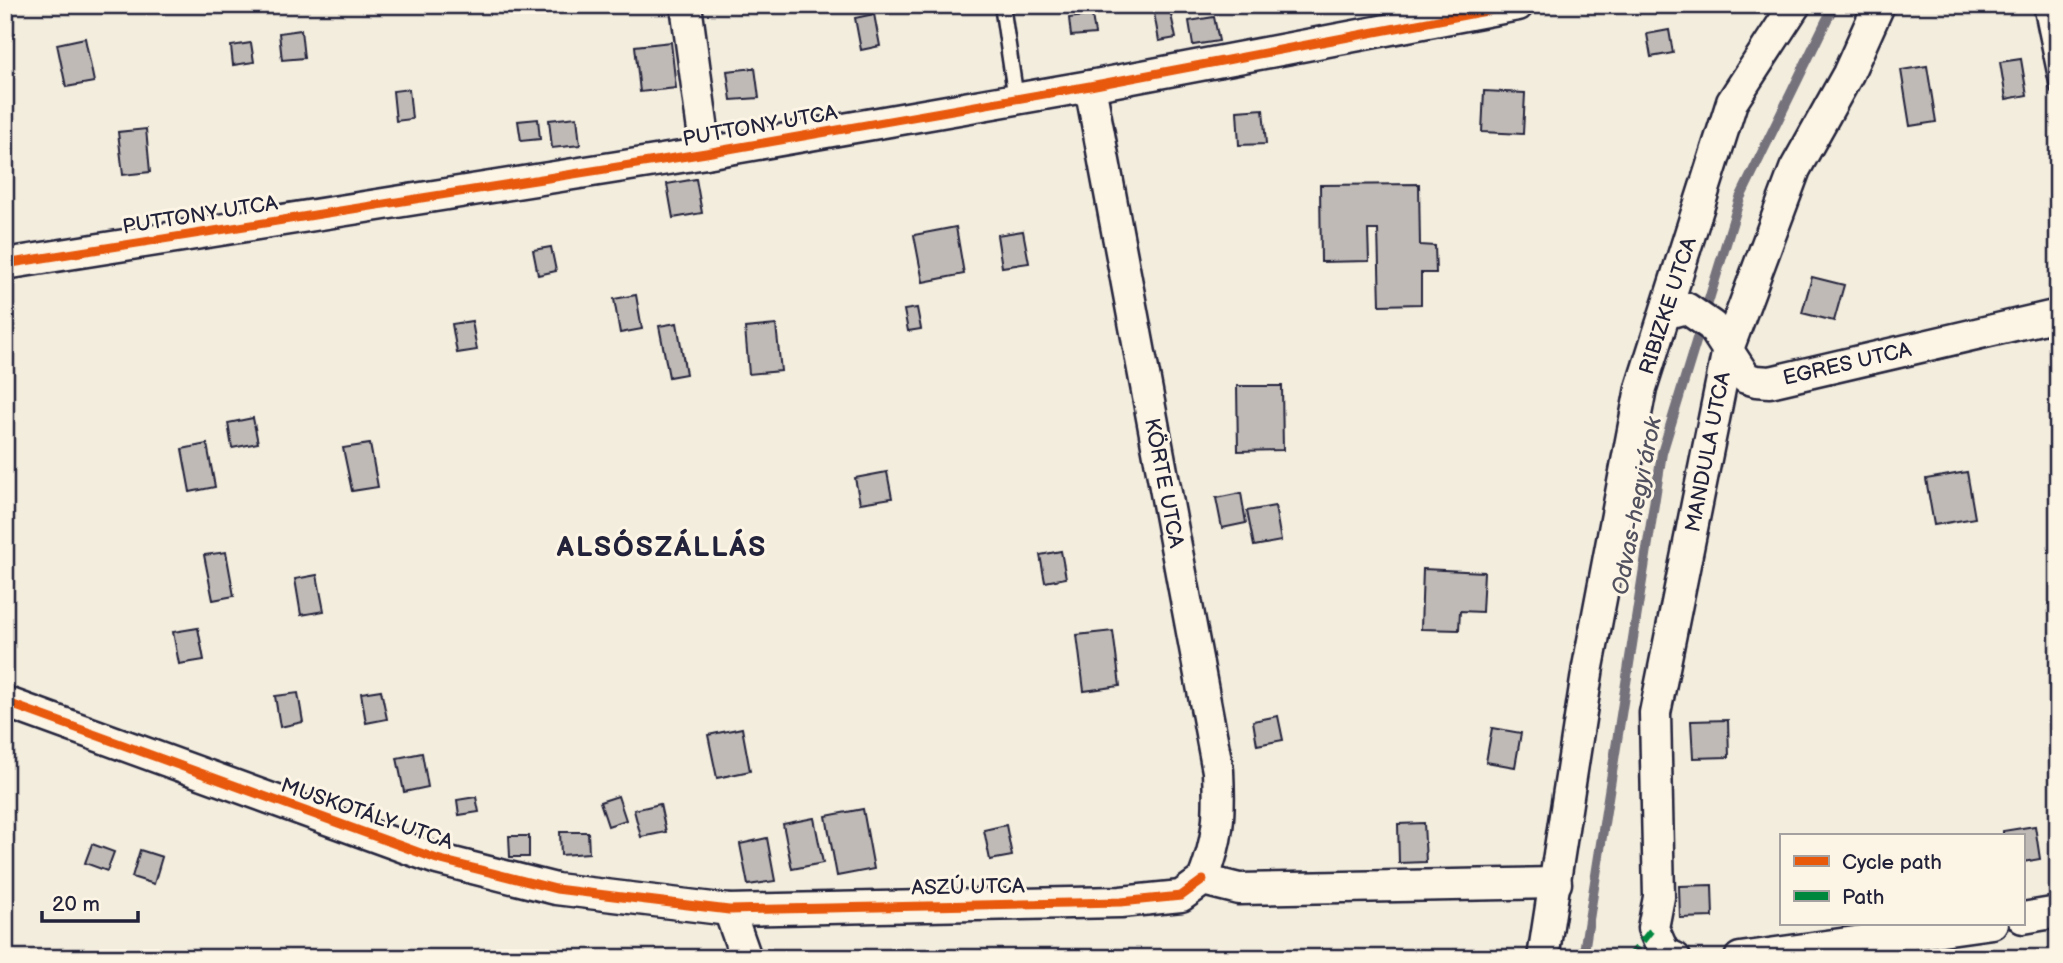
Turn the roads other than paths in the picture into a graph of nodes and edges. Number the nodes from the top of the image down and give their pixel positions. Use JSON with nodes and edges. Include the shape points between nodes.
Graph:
{"nodes":[{"id":1,"x":687,"y":5,"type":"edge"},
{"id":2,"x":1002,"y":5,"type":"edge"},
{"id":3,"x":1518,"y":5,"type":"edge"},
{"id":4,"x":1795,"y":5,"type":"edge"},
{"id":5,"x":1879,"y":5,"type":"edge"},
{"id":6,"x":2041,"y":5,"type":"edge"},
{"id":7,"x":1090,"y":86,"type":"junction"},
{"id":8,"x":2058,"y":87,"type":"edge"},
{"id":9,"x":1016,"y":99,"type":"junction"},
{"id":10,"x":706,"y":153,"type":"junction"},
{"id":11,"x":5,"y":264,"type":"edge"},
{"id":12,"x":2058,"y":315,"type":"edge"},
{"id":13,"x":1700,"y":325,"type":"junction"},
{"id":14,"x":5,"y":702,"type":"edge"},
{"id":15,"x":1203,"y":880,"type":"junction"},
{"id":16,"x":1556,"y":883,"type":"junction"},
{"id":17,"x":729,"y":910,"type":"junction"},
{"id":18,"x":2058,"y":912,"type":"edge"},
{"id":19,"x":2024,"y":918,"type":"edge"},
{"id":20,"x":1978,"y":925,"type":"edge"},
{"id":21,"x":746,"y":958,"type":"edge"},
{"id":22,"x":1543,"y":958,"type":"edge"},
{"id":23,"x":1675,"y":958,"type":"edge"},
{"id":24,"x":1740,"y":958,"type":"edge"}],
"edges":[{"from":1,"to":10,"type":"street"},
{"from":2,"to":9,"type":"lane"},
{"from":3,"to":7,"type":"street","name":"PUTTONY UTCA"},
{"from":4,"to":13,"type":"street","name":"RIBIZKE UTCA","via":[[1732,102]]},
{"from":5,"to":13,"type":"street","name":"MANDULA UTCA","via":[[1848,74],[1795,169]]},
{"from":6,"to":8,"type":"lane"},
{"from":7,"to":9,"type":"street","name":"PUTTONY UTCA"},
{"from":7,"to":15,"type":"street","name":"KÖRTE UTCA","via":[[1218,771],[1217,839]]},
{"from":9,"to":10,"type":"street","name":"PUTTONY UTCA"},
{"from":10,"to":11,"type":"street","name":"PUTTONY UTCA"},
{"from":12,"to":13,"type":"street","name":"EGRES UTCA","via":[[1770,382],[1746,378]]},
{"from":13,"to":16,"type":"street","name":"RIBIZKE UTCA","via":[[1641,388],[1588,667]]},
{"from":13,"to":23,"type":"street","name":"MANDULA UTCA","via":[[1655,713],[1659,897],[1653,928],[1664,953]]},
{"from":14,"to":17,"type":"street","name":"MUSKOTÁLY UTCA","via":[[437,859],[556,889]]},
{"from":15,"to":16,"type":"street","via":[[1239,889]]},
{"from":15,"to":17,"type":"street","name":"ASZÚ UTCA","via":[[1181,896],[1121,902]]},
{"from":16,"to":22,"type":"street","name":"RIBIZKE UTCA"},
{"from":17,"to":21,"type":"street"},
{"from":18,"to":19,"type":"street"},
{"from":20,"to":24,"type":"street"}]}
